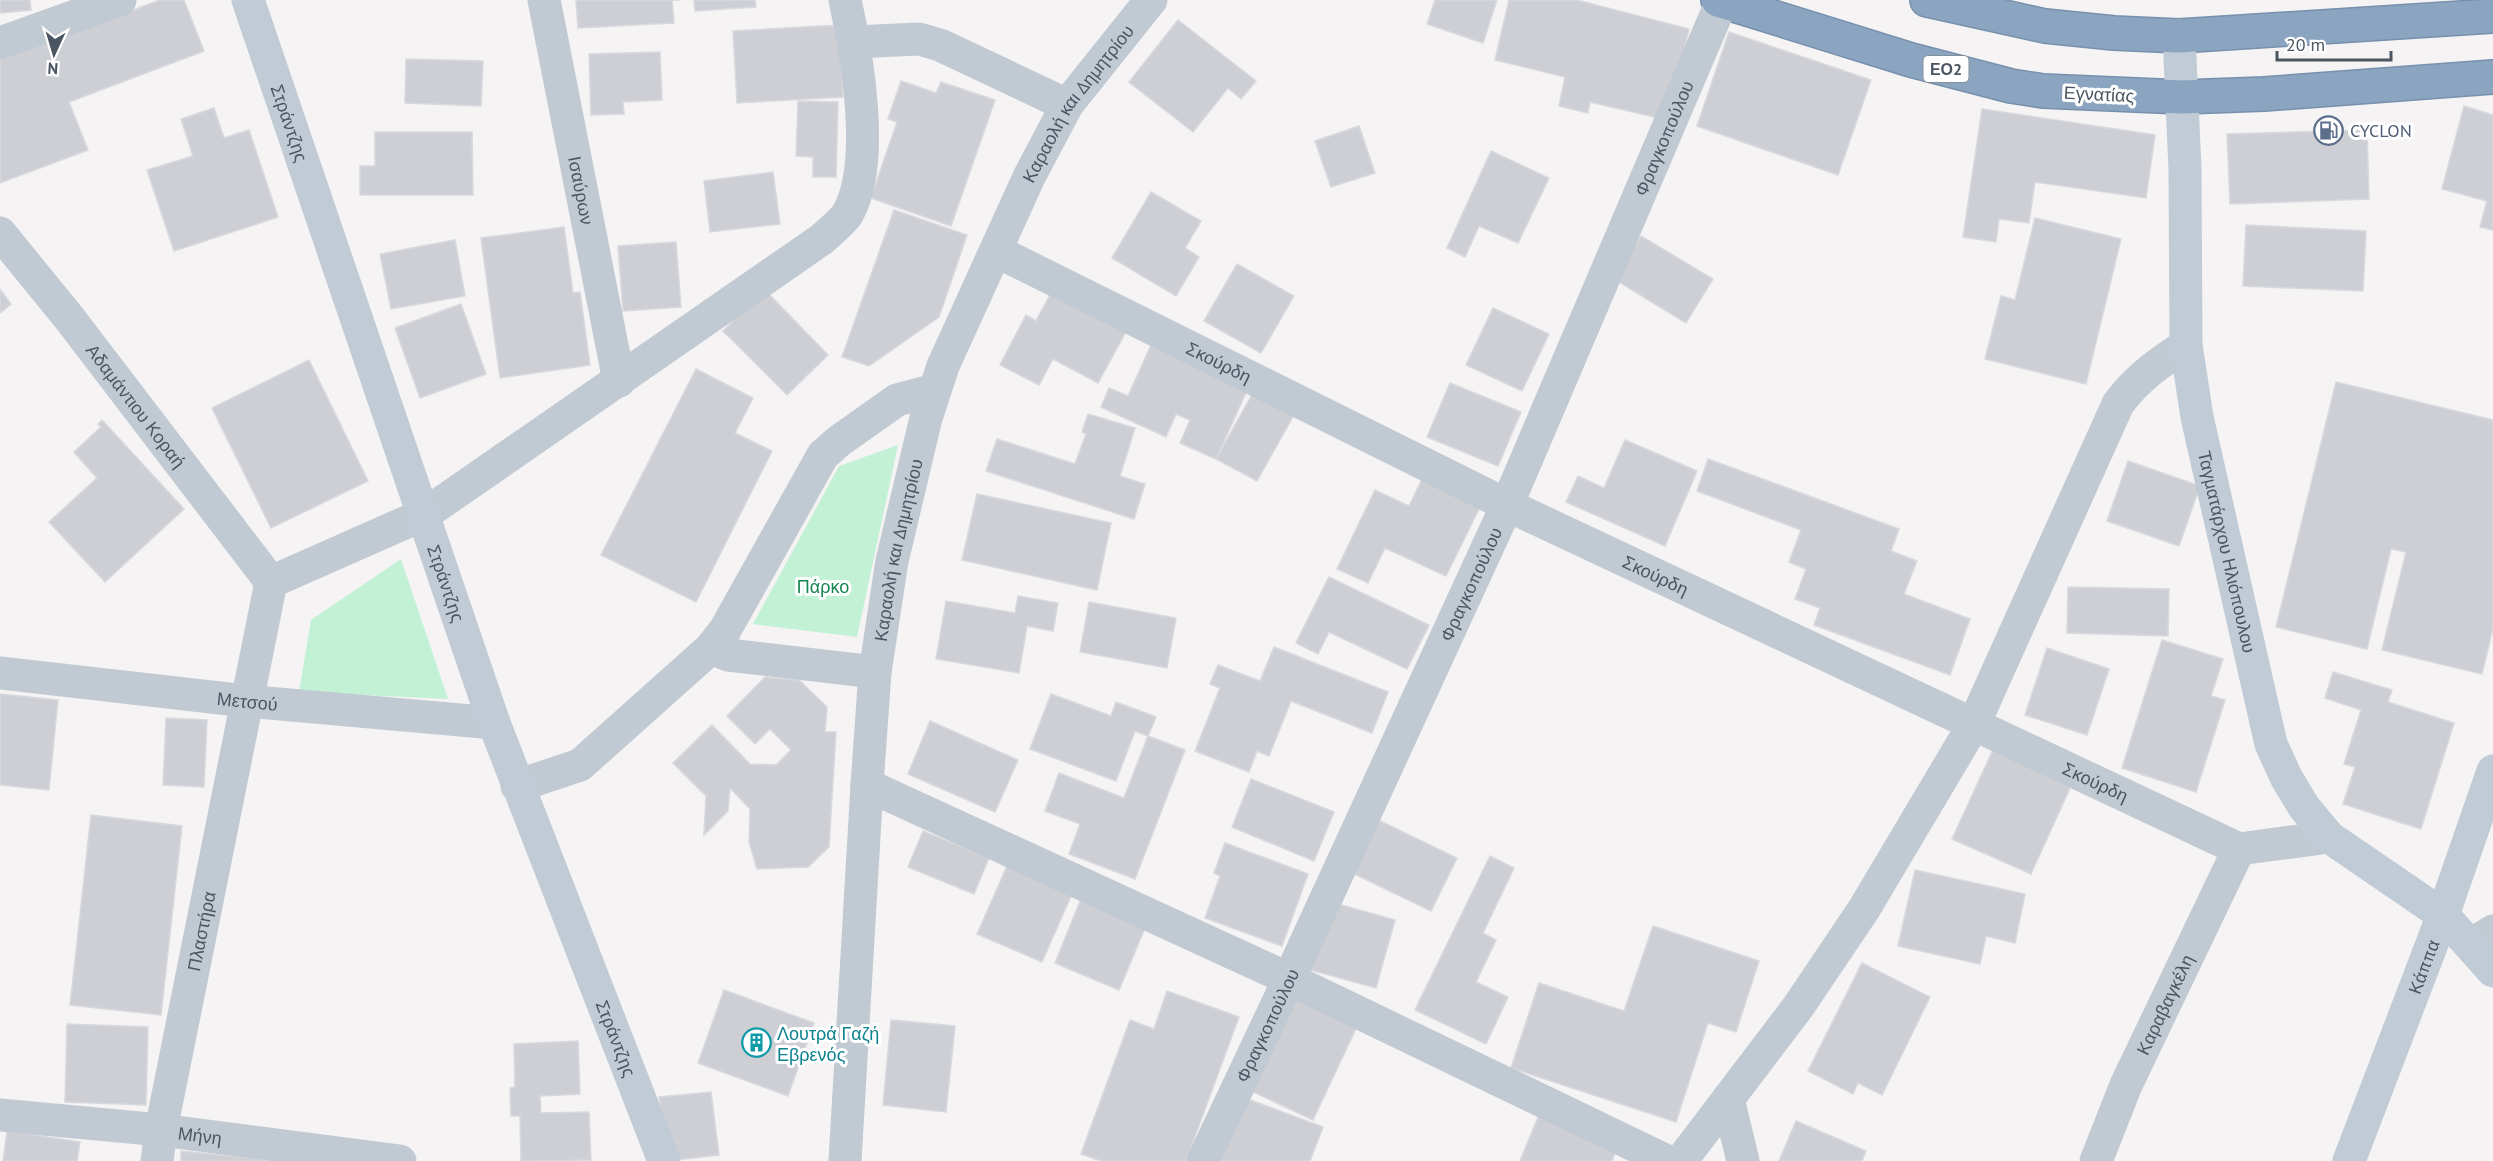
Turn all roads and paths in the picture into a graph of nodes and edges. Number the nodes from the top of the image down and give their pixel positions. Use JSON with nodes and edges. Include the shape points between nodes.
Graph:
{"nodes":[{"id":1,"x":120,"y":0,"type":"edge"},
{"id":2,"x":248,"y":0,"type":"edge"},
{"id":3,"x":544,"y":0,"type":"edge"},
{"id":4,"x":845,"y":0,"type":"edge"},
{"id":5,"x":1151,"y":0,"type":"edge"},
{"id":6,"x":1927,"y":0,"type":"edge"},
{"id":7,"x":1720,"y":1,"type":"edge"},
{"id":8,"x":2493,"y":16,"type":"edge"},
{"id":9,"x":2179,"y":36,"type":"junction"},
{"id":10,"x":854,"y":42,"type":"junction"},
{"id":11,"x":0,"y":43,"type":"edge"},
{"id":12,"x":2493,"y":77,"type":"edge"},
{"id":13,"x":2182,"y":97,"type":"junction"},
{"id":14,"x":1067,"y":105,"type":"junction"},
{"id":15,"x":0,"y":233,"type":"edge"},
{"id":16,"x":996,"y":251,"type":"junction"},
{"id":17,"x":2186,"y":345,"type":"junction"},
{"id":18,"x":619,"y":381,"type":"junction"},
{"id":19,"x":935,"y":390,"type":"junction"},
{"id":20,"x":1507,"y":505,"type":"junction"},
{"id":21,"x":425,"y":514,"type":"junction"},
{"id":22,"x":271,"y":582,"type":"junction"},
{"id":23,"x":711,"y":648,"type":"junction"},
{"id":24,"x":876,"y":672,"type":"junction"},
{"id":25,"x":0,"y":673,"type":"edge"},
{"id":26,"x":246,"y":701,"type":"junction"},
{"id":27,"x":494,"y":723,"type":"junction"},
{"id":28,"x":1974,"y":724,"type":"junction"},
{"id":29,"x":2493,"y":771,"type":"edge"},
{"id":30,"x":867,"y":785,"type":"junction"},
{"id":31,"x":517,"y":786,"type":"junction"},
{"id":32,"x":2329,"y":837,"type":"junction"},
{"id":33,"x":2239,"y":849,"type":"junction"},
{"id":34,"x":2443,"y":915,"type":"junction"},
{"id":35,"x":2482,"y":938,"type":"edge"},
{"id":36,"x":2493,"y":971,"type":"edge"},
{"id":37,"x":1289,"y":980,"type":"junction"},
{"id":38,"x":1728,"y":1099,"type":"junction"},
{"id":39,"x":0,"y":1115,"type":"edge"},
{"id":40,"x":159,"y":1145,"type":"edge"},
{"id":41,"x":2357,"y":1157,"type":"edge"},
{"id":42,"x":400,"y":1161,"type":"edge"},
{"id":43,"x":664,"y":1161,"type":"edge"},
{"id":44,"x":845,"y":1161,"type":"edge"},
{"id":45,"x":1203,"y":1161,"type":"edge"},
{"id":46,"x":1667,"y":1161,"type":"edge"},
{"id":47,"x":1681,"y":1161,"type":"edge"},
{"id":48,"x":1743,"y":1161,"type":"edge"},
{"id":49,"x":2096,"y":1161,"type":"edge"}],
"edges":[{"from":1,"to":11,"type":"street"},
{"from":2,"to":21,"type":"street","name":"Στράντζης"},
{"from":3,"to":18,"type":"street","name":"Ισαύρων"},
{"from":4,"to":10,"type":"street"},
{"from":5,"to":14,"type":"street","name":"Καραολή και Δημητρίου"},
{"from":6,"to":9,"type":"highway","via":[[2045,26]]},
{"from":7,"to":13,"type":"highway","name":"Εγνατίας","number":"ΕΟ2","via":[[1911,60],[2012,86]]},
{"from":7,"to":20,"type":"street","name":"Φραγκοπούλου"},
{"from":8,"to":9,"type":"highway"},
{"from":9,"to":13,"type":"street","name":"Ταγματάρχου Ηλιόπουλου"},
{"from":10,"to":14,"type":"street","via":[[919,39],[940,45]]},
{"from":10,"to":18,"type":"street","via":[[863,143],[859,183],[848,214],[822,239]]},
{"from":12,"to":13,"type":"highway","name":"Εγνατίας","number":"ΕΟ2"},
{"from":13,"to":17,"type":"street","name":"Ταγματάρχου Ηλιόπουλου"},
{"from":14,"to":16,"type":"street","name":"Καραολή και Δημητρίου"},
{"from":15,"to":22,"type":"street","name":"Αδαμάντιου Κοραή"},
{"from":16,"to":19,"type":"street","name":"Καραολή και Δημητρίου"},
{"from":16,"to":20,"type":"street","name":"Σκούρδη"},
{"from":17,"to":28,"type":"street","via":[[2149,370],[2118,405]]},
{"from":17,"to":32,"type":"street","name":"Ταγματάρχου Ηλιόπουλου","via":[[2197,417],[2271,744],[2292,787]]},
{"from":18,"to":21,"type":"street"},
{"from":19,"to":23,"type":"street","via":[[897,400],[823,455],[725,630]]},
{"from":19,"to":24,"type":"street","name":"Καραολή και Δημητρίου","via":[[891,561]]},
{"from":20,"to":28,"type":"street","name":"Σκούρδη"},
{"from":20,"to":37,"type":"street","name":"Φραγκοπούλου"},
{"from":21,"to":22,"type":"street"},
{"from":21,"to":27,"type":"street","name":"Στράντζης"},
{"from":22,"to":26,"type":"street","name":"Πλαστήρα"},
{"from":23,"to":24,"type":"street","via":[[728,655]]},
{"from":23,"to":31,"type":"street","via":[[580,765]]},
{"from":24,"to":30,"type":"street","name":"Καραολή και Δημητρίου"},
{"from":25,"to":26,"type":"street","name":"Μετσού"},
{"from":26,"to":27,"type":"street","name":"Μετσού"},
{"from":26,"to":40,"type":"street","name":"Πλαστήρα"},
{"from":27,"to":31,"type":"street","name":"Στράντζης"},
{"from":28,"to":33,"type":"street","name":"Σκούρδη"},
{"from":28,"to":38,"type":"street","via":[[1864,909],[1798,1007]]},
{"from":29,"to":34,"type":"street","name":"Κάππα"},
{"from":30,"to":37,"type":"street"},
{"from":30,"to":44,"type":"street","name":"Καραολή και Δημητρίου"},
{"from":31,"to":43,"type":"street","name":"Στράντζης"},
{"from":32,"to":33,"type":"street"},
{"from":32,"to":34,"type":"street","name":"Ταγματάρχου Ηλιόπουλου"},
{"from":33,"to":49,"type":"street","name":"Καραβαγκέλη","via":[[2126,1085]]},
{"from":34,"to":35,"type":"street","name":"Ταγματάρχου Ηλιόπουλου"},
{"from":34,"to":41,"type":"street","name":"Κάππα"},
{"from":35,"to":36,"type":"street","name":"Ταγματάρχου Ηλιόπουλου"},
{"from":37,"to":45,"type":"street","name":"Φραγκοπούλου"},
{"from":37,"to":46,"type":"street"},
{"from":38,"to":47,"type":"street"},
{"from":38,"to":48,"type":"street"},
{"from":39,"to":40,"type":"street","name":"Μήνη"},
{"from":40,"to":42,"type":"street","name":"Μήνη"}]}
